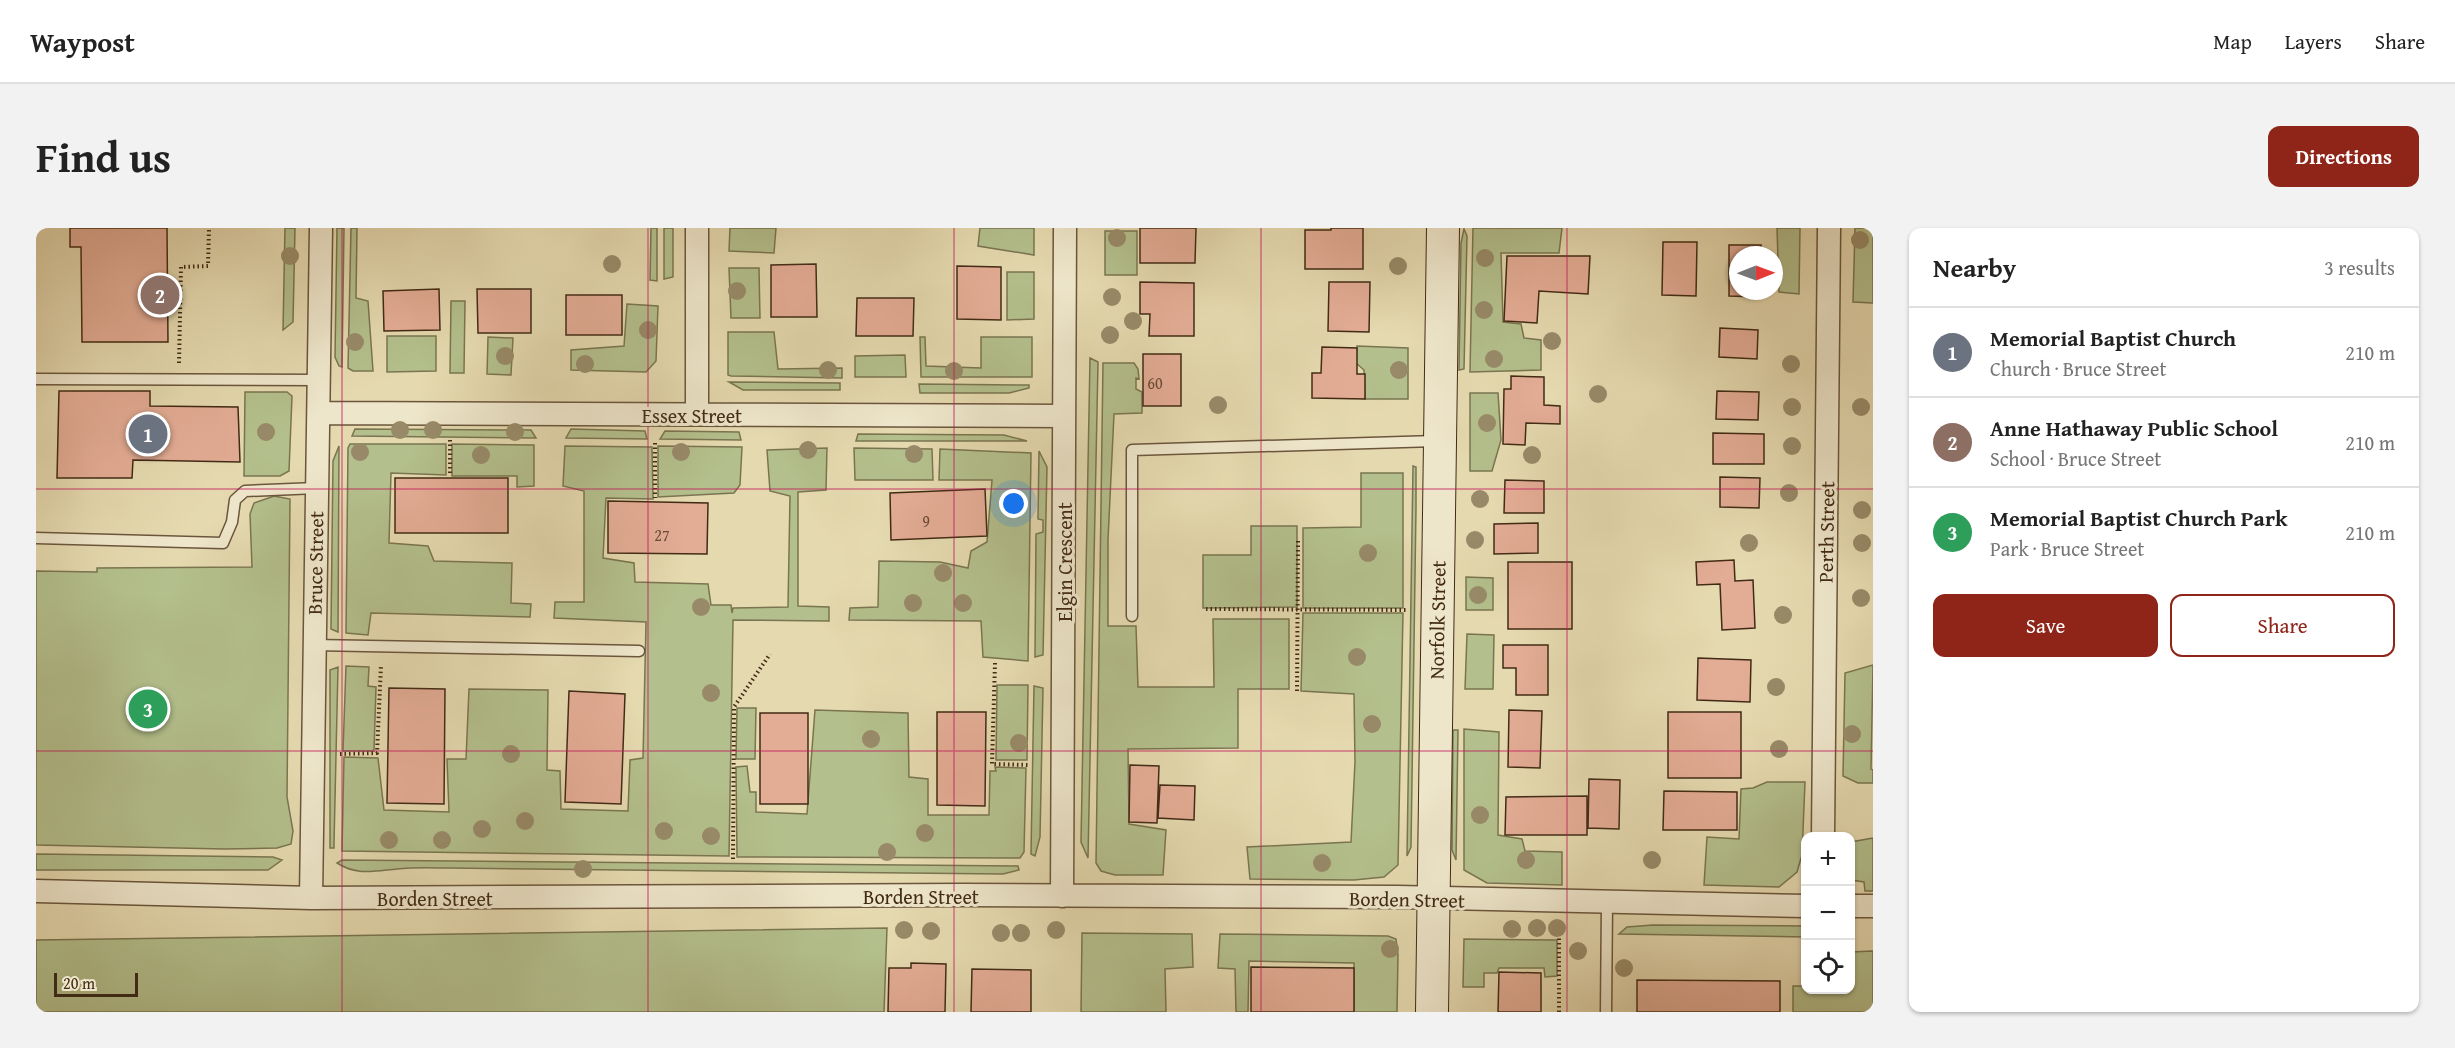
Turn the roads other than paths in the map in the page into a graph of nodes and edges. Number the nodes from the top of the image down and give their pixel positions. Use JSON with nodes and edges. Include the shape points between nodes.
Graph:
{"nodes":[{"id":1,"x":321,"y":228,"type":"edge"},
{"id":2,"x":697,"y":228,"type":"edge"},
{"id":3,"x":1065,"y":228,"type":"edge"},
{"id":4,"x":1443,"y":228,"type":"edge"},
{"id":5,"x":1829,"y":228,"type":"edge"},
{"id":6,"x":36,"y":379,"type":"edge"},
{"id":7,"x":319,"y":380,"type":"junction"},
{"id":8,"x":319,"y":413,"type":"junction"},
{"id":9,"x":697,"y":414,"type":"junction"},
{"id":10,"x":1064,"y":416,"type":"junction"},
{"id":11,"x":1440,"y":441,"type":"junction"},
{"id":12,"x":317,"y":488,"type":"junction"},
{"id":13,"x":36,"y":538,"type":"edge"},
{"id":14,"x":1132,"y":616,"type":"dead end"},
{"id":15,"x":313,"y":645,"type":"junction"},
{"id":16,"x":639,"y":651,"type":"dead end"},
{"id":17,"x":1823,"y":832,"type":"edge"},
{"id":18,"x":36,"y":891,"type":"edge"},
{"id":19,"x":1062,"y":896,"type":"junction"},
{"id":20,"x":311,"y":898,"type":"junction"},
{"id":21,"x":1432,"y":898,"type":"junction"},
{"id":22,"x":1607,"y":903,"type":"junction"},
{"id":23,"x":1801,"y":906,"type":"edge"},
{"id":24,"x":1855,"y":906,"type":"edge"},
{"id":25,"x":1873,"y":906,"type":"edge"},
{"id":26,"x":1432,"y":1012,"type":"edge"},
{"id":27,"x":1606,"y":1012,"type":"edge"}],
"edges":[{"from":1,"to":7,"type":"street","name":"Bruce Street"},
{"from":2,"to":9,"type":"street"},
{"from":3,"to":10,"type":"street","name":"Elgin Crescent"},
{"from":4,"to":11,"type":"street","name":"Norfolk Street"},
{"from":5,"to":17,"type":"street","name":"Perth Street"},
{"from":6,"to":7,"type":"lane"},
{"from":7,"to":8,"type":"street","name":"Bruce Street"},
{"from":8,"to":9,"type":"street","name":"Essex Street"},
{"from":8,"to":12,"type":"street","name":"Bruce Street"},
{"from":9,"to":10,"type":"street","name":"Essex Street"},
{"from":10,"to":19,"type":"street","name":"Elgin Crescent"},
{"from":11,"to":14,"type":"lane","via":[[1131,450]]},
{"from":11,"to":21,"type":"street","name":"Norfolk Street"},
{"from":12,"to":13,"type":"lane","via":[[245,491],[235,500],[232,522],[223,543]]},
{"from":12,"to":15,"type":"street","name":"Bruce Street"},
{"from":15,"to":16,"type":"lane"},
{"from":15,"to":20,"type":"street","name":"Bruce Street"},
{"from":18,"to":20,"type":"street","name":"Borden Street"},
{"from":19,"to":20,"type":"street","name":"Borden Street"},
{"from":19,"to":21,"type":"street","name":"Borden Street"},
{"from":21,"to":22,"type":"street","name":"Borden Street"},
{"from":21,"to":26,"type":"street","name":"Norfolk Street"},
{"from":22,"to":23,"type":"street","name":"Borden Street"},
{"from":22,"to":27,"type":"lane"},
{"from":24,"to":25,"type":"street"}]}
